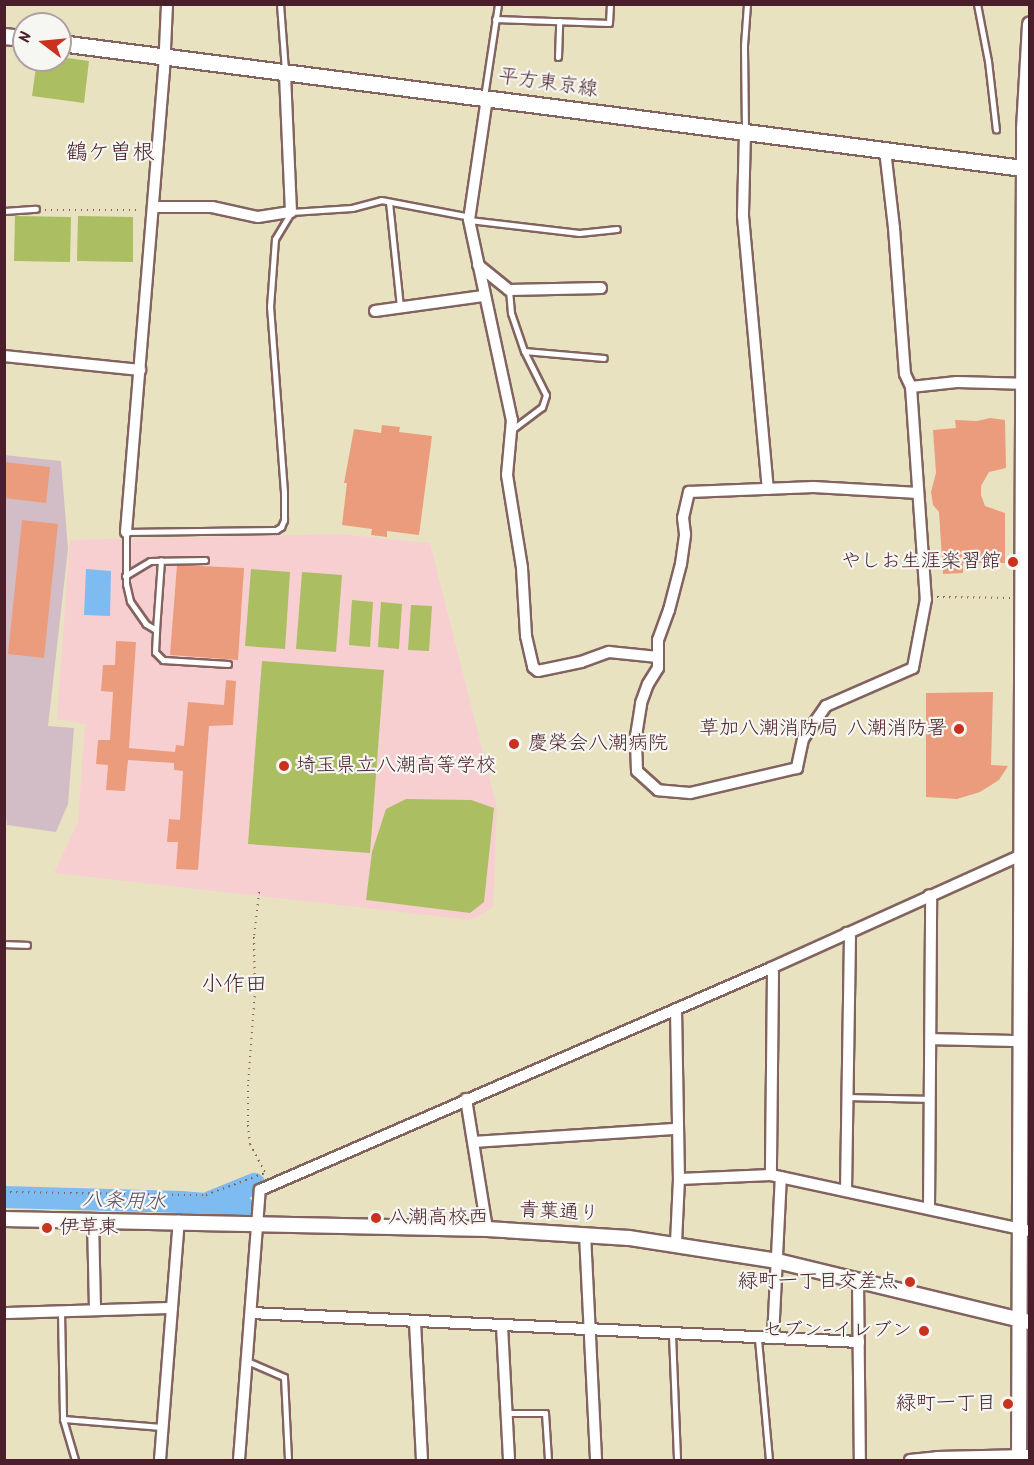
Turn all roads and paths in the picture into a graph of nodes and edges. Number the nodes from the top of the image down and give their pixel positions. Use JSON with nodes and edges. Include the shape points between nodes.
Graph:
{"nodes":[{"id":1,"x":167,"y":4,"type":"edge"},
{"id":2,"x":280,"y":4,"type":"edge"},
{"id":3,"x":498,"y":4,"type":"edge"},
{"id":4,"x":610,"y":4,"type":"edge"},
{"id":5,"x":747,"y":4,"type":"edge"},
{"id":6,"x":977,"y":4,"type":"edge"},
{"id":7,"x":495,"y":19,"type":"junction"},
{"id":8,"x":559,"y":21,"type":"junction"},
{"id":9,"x":1029,"y":24,"type":"edge"},
{"id":10,"x":72,"y":44,"type":"edge"},
{"id":11,"x":164,"y":56,"type":"junction"},
{"id":12,"x":558,"y":57,"type":"dead end"},
{"id":13,"x":285,"y":72,"type":"junction"},
{"id":14,"x":486,"y":97,"type":"junction"},
{"id":15,"x":996,"y":130,"type":"dead end"},
{"id":16,"x":745,"y":132,"type":"junction"},
{"id":17,"x":885,"y":150,"type":"junction"},
{"id":18,"x":1027,"y":169,"type":"edge"},
{"id":19,"x":389,"y":202,"type":"junction"},
{"id":20,"x":153,"y":208,"type":"junction"},
{"id":21,"x":36,"y":209,"type":"joint"},
{"id":22,"x":4,"y":212,"type":"edge"},
{"id":23,"x":291,"y":212,"type":"junction"},
{"id":24,"x":469,"y":219,"type":"junction"},
{"id":25,"x":617,"y":229,"type":"dead end"},
{"id":26,"x":478,"y":265,"type":"junction"},
{"id":27,"x":601,"y":288,"type":"dead end"},
{"id":28,"x":509,"y":290,"type":"junction"},
{"id":29,"x":483,"y":296,"type":"junction"},
{"id":30,"x":400,"y":307,"type":"junction"},
{"id":31,"x":375,"y":311,"type":"dead end"},
{"id":32,"x":524,"y":351,"type":"junction"},
{"id":33,"x":4,"y":356,"type":"edge"},
{"id":34,"x":604,"y":358,"type":"dead end"},
{"id":35,"x":140,"y":370,"type":"junction"},
{"id":36,"x":1026,"y":384,"type":"edge"},
{"id":37,"x":911,"y":387,"type":"junction"},
{"id":38,"x":511,"y":429,"type":"junction"},
{"id":39,"x":768,"y":489,"type":"junction"},
{"id":40,"x":918,"y":493,"type":"junction"},
{"id":41,"x":126,"y":532,"type":"junction"},
{"id":42,"x":161,"y":560,"type":"junction"},
{"id":43,"x":205,"y":560,"type":"dead end"},
{"id":44,"x":124,"y":576,"type":"junction"},
{"id":45,"x":1022,"y":598,"type":"junction"},
{"id":46,"x":926,"y":600,"type":"junction"},
{"id":47,"x":156,"y":630,"type":"junction"},
{"id":48,"x":658,"y":657,"type":"junction"},
{"id":49,"x":228,"y":664,"type":"dead end"},
{"id":50,"x":1025,"y":853,"type":"edge"},
{"id":51,"x":259,"y":891,"type":"dead end"},
{"id":52,"x":929,"y":895,"type":"junction"},
{"id":53,"x":1025,"y":930,"type":"edge"},
{"id":54,"x":847,"y":933,"type":"junction"},
{"id":55,"x":4,"y":944,"type":"edge"},
{"id":56,"x":27,"y":945,"type":"dead end"},
{"id":57,"x":771,"y":968,"type":"junction"},
{"id":58,"x":676,"y":1009,"type":"junction"},
{"id":59,"x":931,"y":1039,"type":"junction"},
{"id":60,"x":1020,"y":1041,"type":"junction"},
{"id":61,"x":848,"y":1097,"type":"junction"},
{"id":62,"x":466,"y":1099,"type":"junction"},
{"id":63,"x":930,"y":1099,"type":"junction"},
{"id":64,"x":677,"y":1129,"type":"junction"},
{"id":65,"x":474,"y":1142,"type":"junction"},
{"id":66,"x":1024,"y":1160,"type":"edge"},
{"id":67,"x":266,"y":1173,"type":"junction"},
{"id":68,"x":776,"y":1176,"type":"junction"},
{"id":69,"x":679,"y":1179,"type":"junction"},
{"id":70,"x":272,"y":1185,"type":"junction"},
{"id":71,"x":846,"y":1191,"type":"junction"},
{"id":72,"x":4,"y":1192,"type":"edge"},
{"id":73,"x":928,"y":1209,"type":"junction"},
{"id":74,"x":4,"y":1219,"type":"edge"},
{"id":75,"x":93,"y":1220,"type":"junction"},
{"id":76,"x":179,"y":1221,"type":"junction"},
{"id":77,"x":258,"y":1223,"type":"junction"},
{"id":78,"x":487,"y":1229,"type":"junction"},
{"id":79,"x":1024,"y":1230,"type":"edge"},
{"id":80,"x":585,"y":1234,"type":"junction"},
{"id":81,"x":676,"y":1243,"type":"junction"},
{"id":82,"x":777,"y":1261,"type":"junction"},
{"id":83,"x":858,"y":1281,"type":"junction"},
{"id":84,"x":172,"y":1308,"type":"junction"},
{"id":85,"x":95,"y":1310,"type":"junction"},
{"id":86,"x":61,"y":1311,"type":"junction"},
{"id":87,"x":4,"y":1313,"type":"edge"},
{"id":88,"x":251,"y":1313,"type":"junction"},
{"id":89,"x":1024,"y":1321,"type":"edge"},
{"id":90,"x":416,"y":1322,"type":"junction"},
{"id":91,"x":502,"y":1326,"type":"junction"},
{"id":92,"x":590,"y":1330,"type":"junction"},
{"id":93,"x":672,"y":1334,"type":"junction"},
{"id":94,"x":773,"y":1338,"type":"junction"},
{"id":95,"x":758,"y":1339,"type":"junction"},
{"id":96,"x":859,"y":1342,"type":"junction"},
{"id":97,"x":247,"y":1361,"type":"junction"},
{"id":98,"x":506,"y":1413,"type":"junction"},
{"id":99,"x":63,"y":1419,"type":"junction"},
{"id":100,"x":162,"y":1427,"type":"junction"},
{"id":101,"x":1023,"y":1457,"type":"edge"},
{"id":102,"x":937,"y":1459,"type":"edge"},
{"id":103,"x":75,"y":1461,"type":"edge"},
{"id":104,"x":160,"y":1461,"type":"edge"},
{"id":105,"x":239,"y":1461,"type":"edge"},
{"id":106,"x":288,"y":1461,"type":"edge"},
{"id":107,"x":422,"y":1461,"type":"edge"},
{"id":108,"x":509,"y":1461,"type":"edge"},
{"id":109,"x":548,"y":1461,"type":"edge"},
{"id":110,"x":596,"y":1461,"type":"edge"},
{"id":111,"x":677,"y":1461,"type":"edge"},
{"id":112,"x":769,"y":1461,"type":"edge"},
{"id":113,"x":860,"y":1461,"type":"edge"},
{"id":114,"x":910,"y":1461,"type":"edge"}],
"edges":[{"from":1,"to":11,"type":"street"},
{"from":2,"to":13,"type":"lane"},
{"from":3,"to":7,"type":"lane"},
{"from":4,"to":8,"type":"lane","via":[[609,23]]},
{"from":5,"to":16,"type":"lane"},
{"from":6,"to":15,"type":"lane"},
{"from":7,"to":8,"type":"lane"},
{"from":7,"to":14,"type":"lane"},
{"from":8,"to":12,"type":"lane"},
{"from":9,"to":18,"type":"street","via":[[1024,93]]},
{"from":10,"to":11,"type":"main road","name":"平方東京線"},
{"from":11,"to":13,"type":"main road","name":"平方東京線"},
{"from":11,"to":20,"type":"street"},
{"from":13,"to":14,"type":"main road","name":"平方東京線"},
{"from":13,"to":23,"type":"street"},
{"from":14,"to":16,"type":"main road","name":"平方東京線"},
{"from":14,"to":24,"type":"street"},
{"from":16,"to":17,"type":"main road","name":"平方東京線"},
{"from":16,"to":39,"type":"street","via":[[742,216]]},
{"from":17,"to":18,"type":"main road","name":"平方東京線"},
{"from":17,"to":37,"type":"street","via":[[905,374]]},
{"from":18,"to":36,"type":"street"},
{"from":19,"to":23,"type":"lane"},
{"from":19,"to":24,"type":"lane"},
{"from":19,"to":30,"type":"lane"},
{"from":20,"to":21,"type":"path"},
{"from":20,"to":23,"type":"street","via":[[212,207],[247,216]]},
{"from":20,"to":35,"type":"street"},
{"from":21,"to":22,"type":"lane"},
{"from":23,"to":41,"type":"lane","via":[[273,247],[270,307],[284,492],[281,527]]},
{"from":24,"to":25,"type":"lane","via":[[579,233]]},
{"from":24,"to":26,"type":"street"},
{"from":26,"to":28,"type":"street"},
{"from":26,"to":29,"type":"street"},
{"from":27,"to":28,"type":"street"},
{"from":28,"to":32,"type":"lane"},
{"from":29,"to":30,"type":"street"},
{"from":29,"to":38,"type":"street"},
{"from":30,"to":31,"type":"street"},
{"from":32,"to":34,"type":"lane"},
{"from":32,"to":38,"type":"lane","via":[[546,395],[542,407]]},
{"from":33,"to":35,"type":"street"},
{"from":35,"to":41,"type":"street"},
{"from":36,"to":37,"type":"street","via":[[957,382]]},
{"from":36,"to":45,"type":"street"},
{"from":37,"to":40,"type":"street"},
{"from":38,"to":48,"type":"street","via":[[507,475],[532,667],[538,671],[549,669],[609,652]]},
{"from":39,"to":40,"type":"street"},
{"from":39,"to":48,"type":"street","via":[[689,492],[683,518],[681,564],[658,640]]},
{"from":40,"to":46,"type":"street"},
{"from":41,"to":44,"type":"lane"},
{"from":42,"to":43,"type":"lane"},
{"from":42,"to":44,"type":"lane","via":[[150,561]]},
{"from":42,"to":47,"type":"lane"},
{"from":44,"to":47,"type":"lane","via":[[130,601],[146,624]]},
{"from":45,"to":46,"type":"path"},
{"from":45,"to":50,"type":"street"},
{"from":46,"to":48,"type":"street","via":[[913,668],[826,706],[803,739],[797,768],[690,793],[658,790],[637,771],[636,736],[641,703],[658,668]]},
{"from":47,"to":49,"type":"lane","via":[[155,652],[163,660]]},
{"from":50,"to":52,"type":"street"},
{"from":50,"to":53,"type":"street"},
{"from":51,"to":67,"type":"path","via":[[248,1125],[250,1144]]},
{"from":52,"to":54,"type":"street"},
{"from":52,"to":59,"type":"street"},
{"from":53,"to":60,"type":"street"},
{"from":54,"to":57,"type":"street"},
{"from":54,"to":61,"type":"street"},
{"from":55,"to":56,"type":"lane"},
{"from":57,"to":58,"type":"street"},
{"from":57,"to":68,"type":"street"},
{"from":58,"to":62,"type":"street"},
{"from":58,"to":64,"type":"street"},
{"from":59,"to":60,"type":"street"},
{"from":59,"to":63,"type":"street"},
{"from":60,"to":66,"type":"street"},
{"from":61,"to":63,"type":"lane"},
{"from":61,"to":71,"type":"street"},
{"from":62,"to":65,"type":"street"},
{"from":62,"to":70,"type":"street"},
{"from":63,"to":73,"type":"street"},
{"from":64,"to":65,"type":"street"},
{"from":64,"to":69,"type":"street"},
{"from":65,"to":78,"type":"street"},
{"from":66,"to":79,"type":"street"},
{"from":67,"to":70,"type":"path"},
{"from":67,"to":72,"type":"path","via":[[206,1195]]},
{"from":68,"to":69,"type":"street"},
{"from":68,"to":71,"type":"street"},
{"from":68,"to":82,"type":"street"},
{"from":69,"to":81,"type":"street"},
{"from":70,"to":77,"type":"street","via":[[260,1191]]},
{"from":71,"to":73,"type":"street"},
{"from":73,"to":79,"type":"street"},
{"from":74,"to":75,"type":"street","name":"青葉通り"},
{"from":75,"to":76,"type":"street","name":"青葉通り"},
{"from":75,"to":85,"type":"street"},
{"from":76,"to":77,"type":"street","name":"青葉通り"},
{"from":76,"to":84,"type":"street"},
{"from":77,"to":78,"type":"street","name":"青葉通り"},
{"from":77,"to":88,"type":"street"},
{"from":78,"to":80,"type":"street","name":"青葉通り"},
{"from":79,"to":89,"type":"street"},
{"from":80,"to":81,"type":"street","name":"青葉通り"},
{"from":80,"to":92,"type":"street"},
{"from":81,"to":82,"type":"street","name":"青葉通り"},
{"from":82,"to":83,"type":"street","name":"青葉通り"},
{"from":82,"to":94,"type":"street"},
{"from":83,"to":89,"type":"street","name":"青葉通り"},
{"from":83,"to":96,"type":"street"},
{"from":84,"to":85,"type":"street"},
{"from":84,"to":100,"type":"street"},
{"from":85,"to":86,"type":"street"},
{"from":86,"to":87,"type":"street"},
{"from":86,"to":99,"type":"lane"},
{"from":88,"to":90,"type":"street"},
{"from":88,"to":97,"type":"street"},
{"from":89,"to":101,"type":"street"},
{"from":90,"to":91,"type":"street"},
{"from":90,"to":107,"type":"street"},
{"from":91,"to":92,"type":"street"},
{"from":91,"to":98,"type":"street"},
{"from":92,"to":93,"type":"street"},
{"from":92,"to":110,"type":"street"},
{"from":93,"to":95,"type":"street"},
{"from":93,"to":111,"type":"lane"},
{"from":94,"to":95,"type":"street"},
{"from":94,"to":96,"type":"street"},
{"from":95,"to":112,"type":"lane"},
{"from":96,"to":113,"type":"street"},
{"from":97,"to":105,"type":"street"},
{"from":97,"to":106,"type":"lane","via":[[284,1377]]},
{"from":98,"to":108,"type":"street"},
{"from":98,"to":109,"type":"lane","via":[[545,1413]]},
{"from":99,"to":100,"type":"lane"},
{"from":99,"to":103,"type":"lane"},
{"from":100,"to":104,"type":"street"},
{"from":101,"to":102,"type":"street"},
{"from":102,"to":114,"type":"street"}]}
